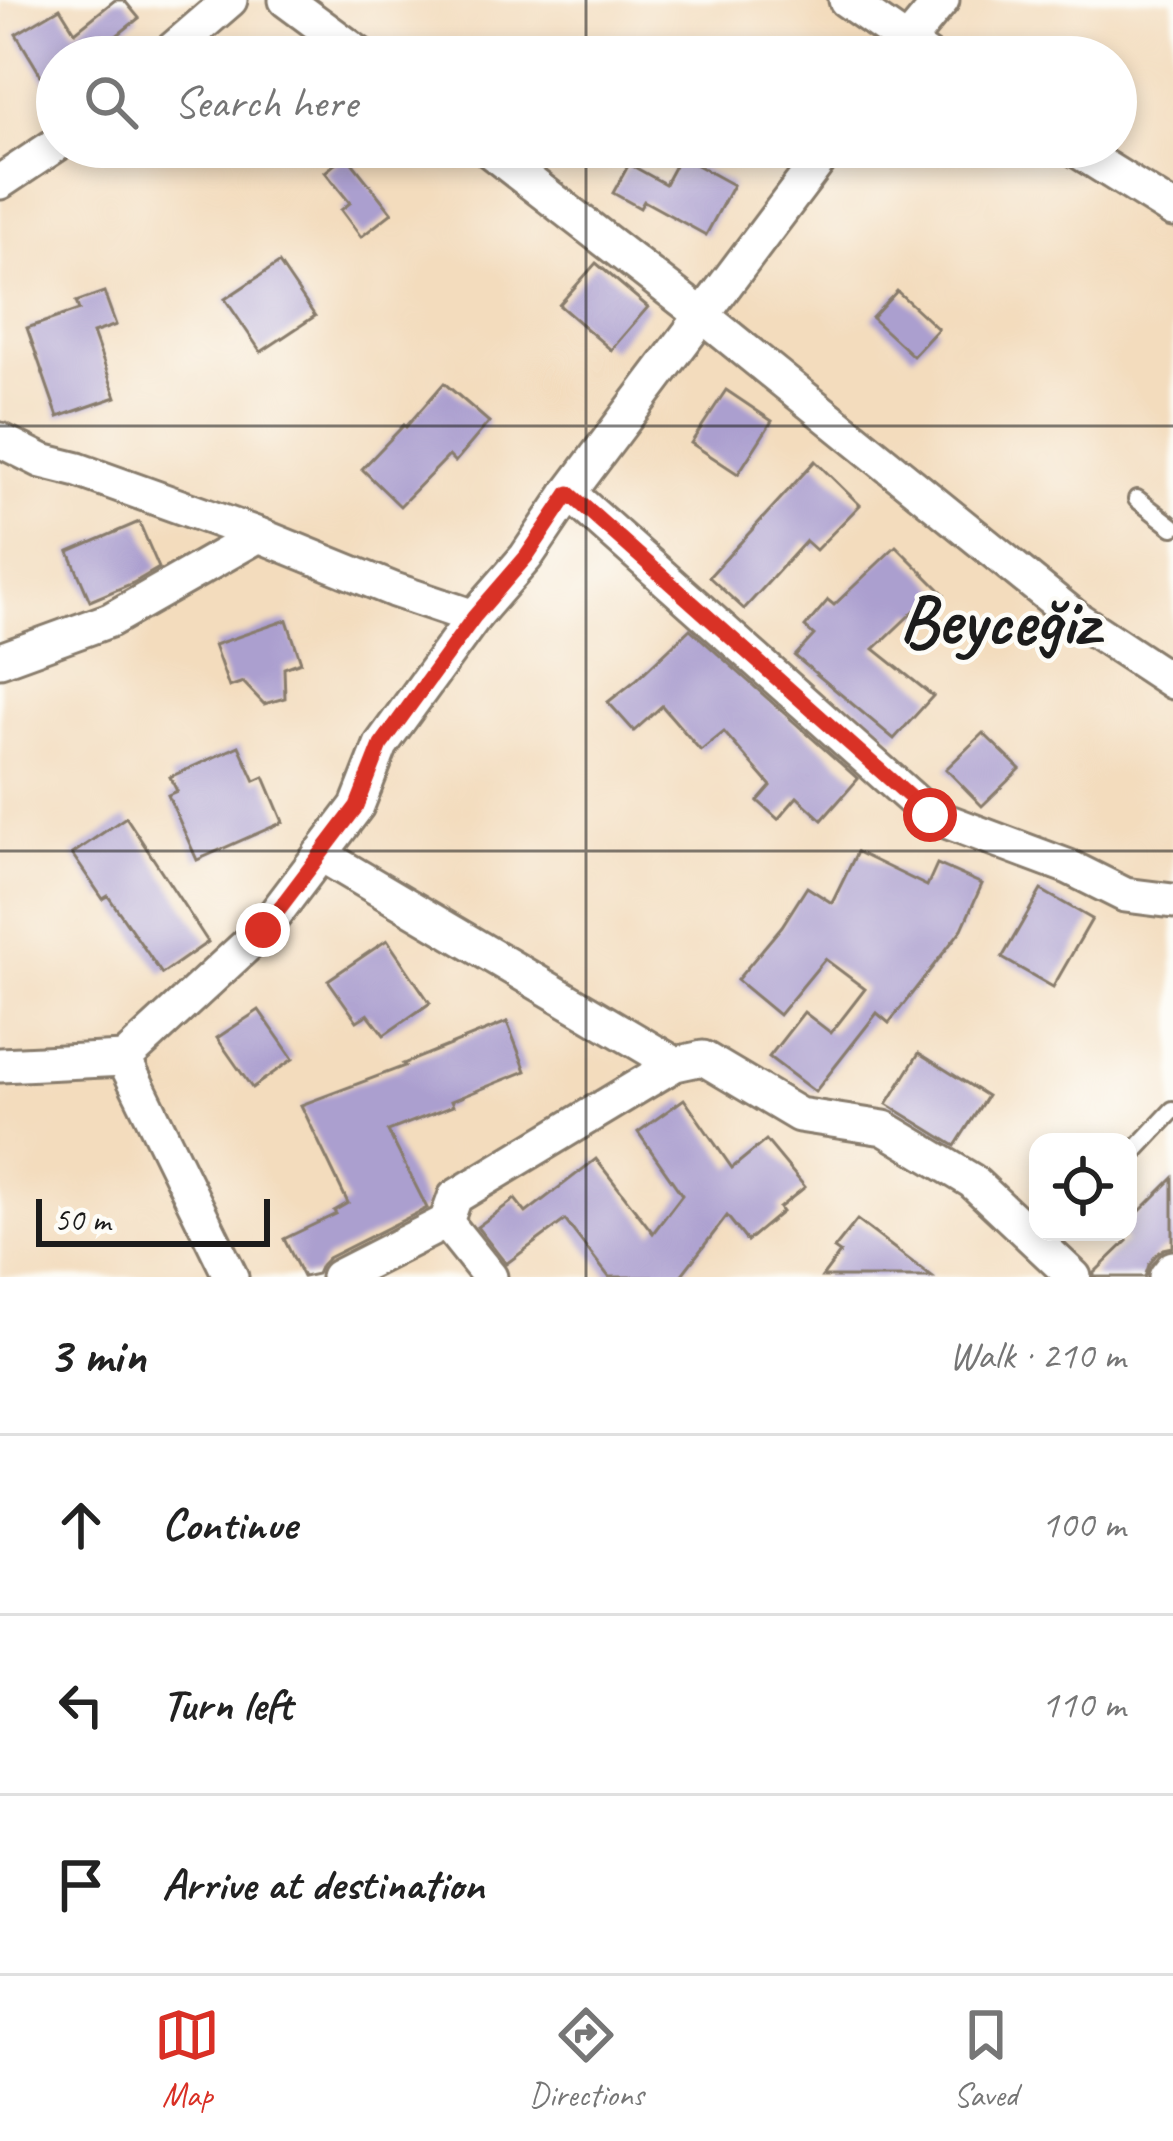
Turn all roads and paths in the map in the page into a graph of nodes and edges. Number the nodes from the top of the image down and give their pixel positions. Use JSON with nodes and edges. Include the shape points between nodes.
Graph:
{"nodes":[{"id":1,"x":230,"y":0,"type":"edge"},
{"id":2,"x":286,"y":0,"type":"edge"},
{"id":3,"x":846,"y":0,"type":"edge"},
{"id":4,"x":942,"y":0,"type":"edge"},
{"id":5,"x":188,"y":36,"type":"edge"},
{"id":6,"x":335,"y":36,"type":"edge"},
{"id":7,"x":890,"y":36,"type":"edge"},
{"id":8,"x":919,"y":36,"type":"edge"},
{"id":9,"x":36,"y":159,"type":"edge"},
{"id":10,"x":512,"y":168,"type":"edge"},
{"id":11,"x":813,"y":168,"type":"edge"},
{"id":12,"x":1106,"y":168,"type":"edge"},
{"id":13,"x":0,"y":182,"type":"edge"},
{"id":14,"x":1173,"y":210,"type":"edge"},
{"id":15,"x":704,"y":316,"type":"junction"},
{"id":16,"x":0,"y":440,"type":"edge"},
{"id":17,"x":569,"y":493,"type":"junction"},
{"id":18,"x":1137,"y":500,"type":"dead end"},
{"id":19,"x":1173,"y":527,"type":"edge"},
{"id":20,"x":259,"y":535,"type":"junction"},
{"id":21,"x":474,"y":617,"type":"junction"},
{"id":22,"x":0,"y":659,"type":"edge"},
{"id":23,"x":1173,"y":682,"type":"edge"},
{"id":24,"x":320,"y":854,"type":"junction"},
{"id":25,"x":1173,"y":902,"type":"edge"},
{"id":26,"x":124,"y":1059,"type":"junction"},
{"id":27,"x":675,"y":1064,"type":"junction"},
{"id":28,"x":0,"y":1065,"type":"edge"},
{"id":29,"x":1173,"y":1110,"type":"edge"},
{"id":30,"x":1137,"y":1148,"type":"edge"},
{"id":31,"x":446,"y":1222,"type":"junction"},
{"id":32,"x":1029,"y":1224,"type":"edge"},
{"id":33,"x":1051,"y":1241,"type":"edge"},
{"id":34,"x":1173,"y":1268,"type":"edge"},
{"id":35,"x":231,"y":1277,"type":"edge"},
{"id":36,"x":338,"y":1277,"type":"edge"},
{"id":37,"x":490,"y":1277,"type":"edge"},
{"id":38,"x":1074,"y":1277,"type":"edge"},
{"id":39,"x":1166,"y":1277,"type":"edge"}],
"edges":[{"from":1,"to":5,"type":"street"},
{"from":2,"to":6,"type":"street"},
{"from":3,"to":7,"type":"street"},
{"from":4,"to":8,"type":"street"},
{"from":9,"to":13,"type":"street"},
{"from":10,"to":15,"type":"street"},
{"from":11,"to":15,"type":"street"},
{"from":12,"to":14,"type":"street"},
{"from":15,"to":17,"type":"street"},
{"from":15,"to":23,"type":"street","via":[[1076,618]]},
{"from":16,"to":20,"type":"street"},
{"from":17,"to":21,"type":"street"},
{"from":17,"to":25,"type":"street","via":[[930,815],[1125,895]]},
{"from":18,"to":19,"type":"lane"},
{"from":20,"to":21,"type":"street"},
{"from":20,"to":22,"type":"street","via":[[110,620]]},
{"from":21,"to":24,"type":"street","via":[[381,745],[357,806]]},
{"from":24,"to":26,"type":"street","via":[[263,930]]},
{"from":24,"to":27,"type":"street"},
{"from":26,"to":28,"type":"street"},
{"from":26,"to":35,"type":"street"},
{"from":27,"to":31,"type":"street","via":[[455,1197]]},
{"from":27,"to":32,"type":"street","via":[[704,1058],[800,1115],[884,1127]]},
{"from":29,"to":30,"type":"lane"},
{"from":31,"to":36,"type":"street"},
{"from":31,"to":37,"type":"street"},
{"from":33,"to":38,"type":"street"},
{"from":34,"to":39,"type":"street"}]}
